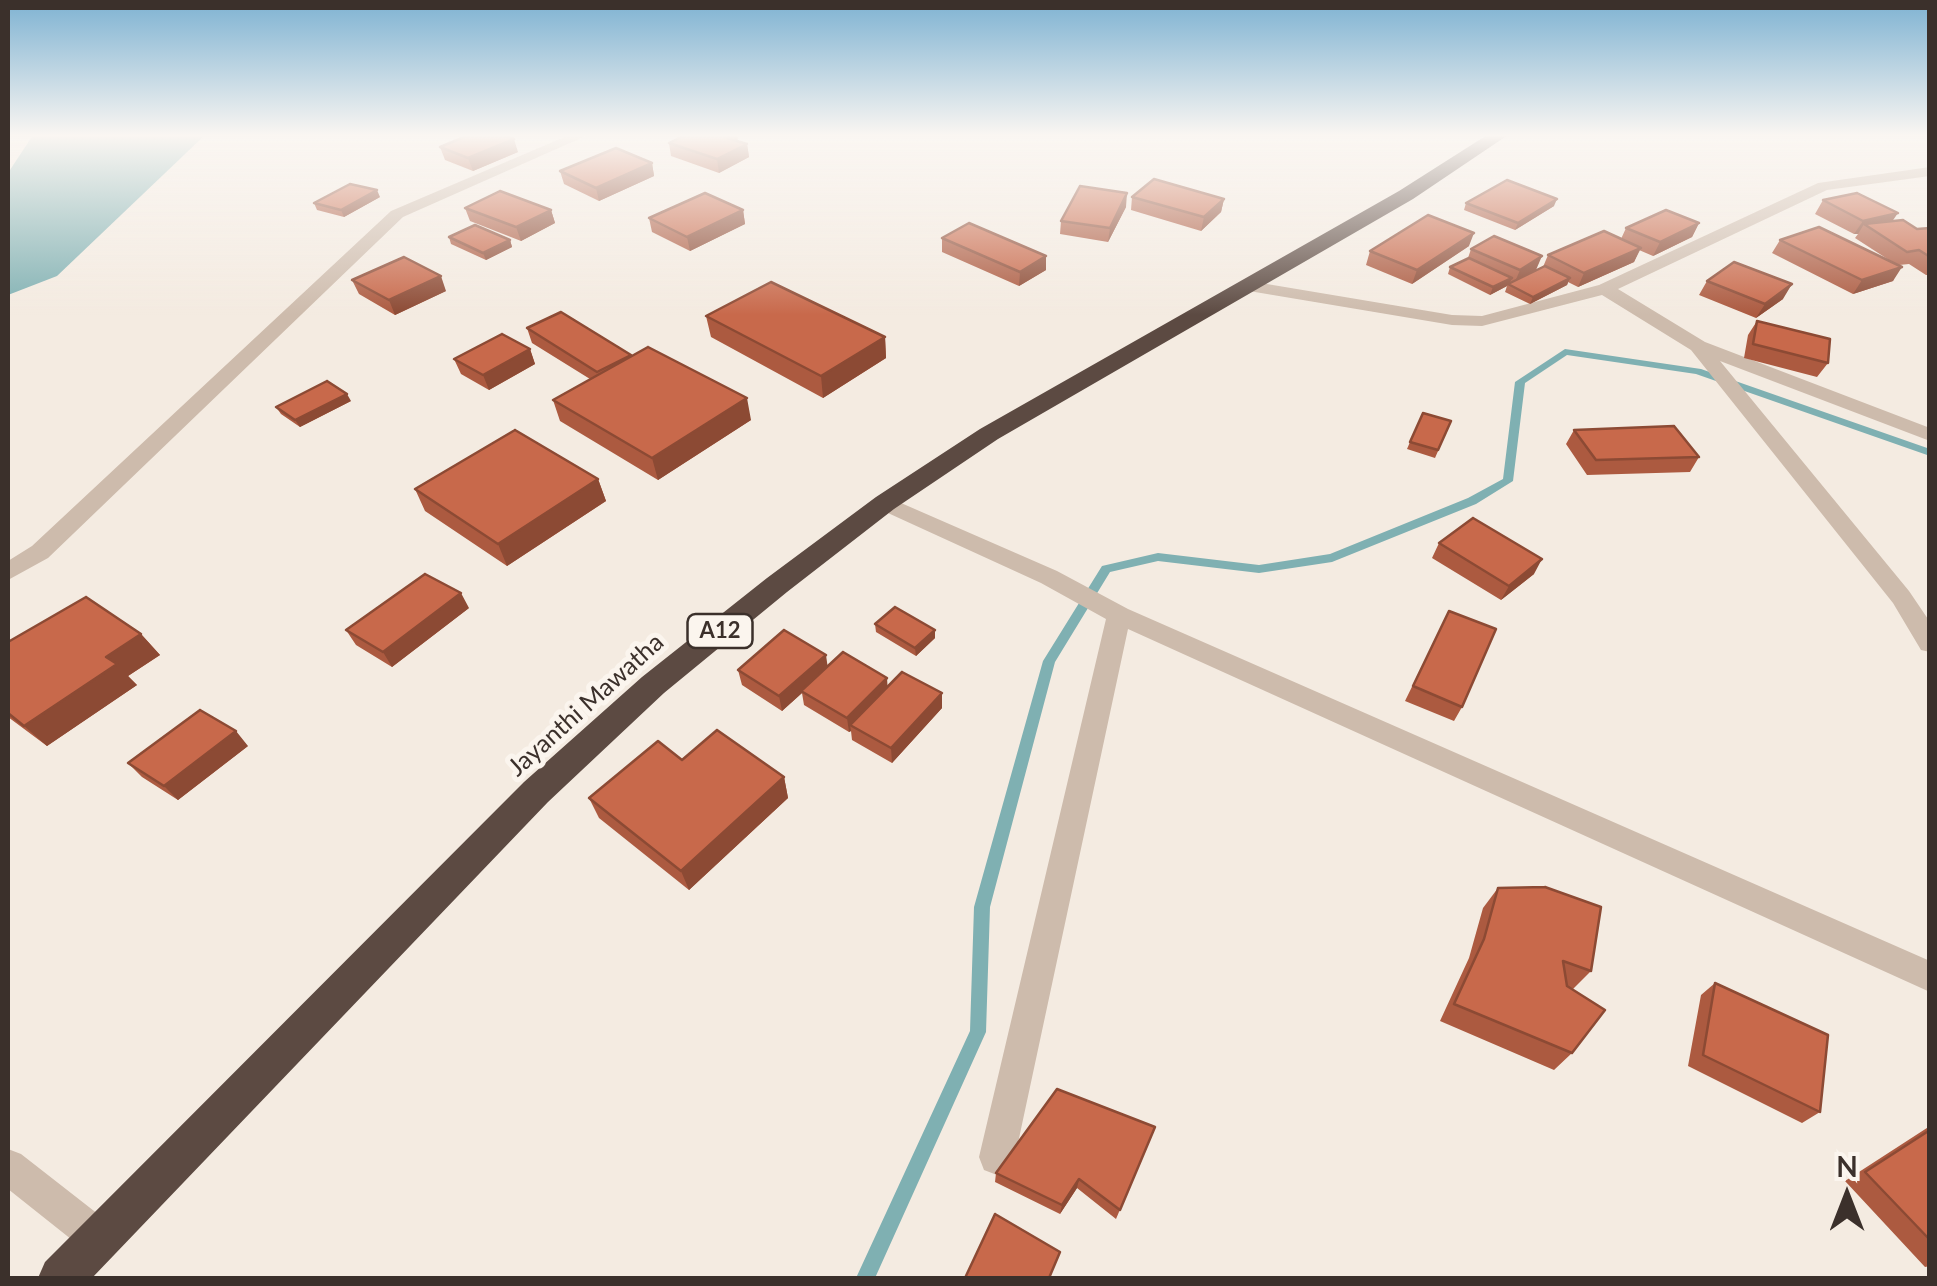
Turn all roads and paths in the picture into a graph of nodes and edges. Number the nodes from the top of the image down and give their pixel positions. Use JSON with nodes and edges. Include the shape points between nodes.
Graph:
{"nodes":[{"id":1,"x":441,"y":195,"type":"edge"},
{"id":2,"x":1408,"y":195,"type":"edge"},
{"id":3,"x":1804,"y":195,"type":"edge"},
{"id":4,"x":1249,"y":286,"type":"junction"},
{"id":5,"x":1605,"y":289,"type":"junction"},
{"id":6,"x":1698,"y":346,"type":"junction"},
{"id":7,"x":1930,"y":436,"type":"edge"},
{"id":8,"x":885,"y":503,"type":"junction"},
{"id":9,"x":8,"y":572,"type":"edge"},
{"id":10,"x":1110,"y":610,"type":"junction"},
{"id":11,"x":1930,"y":643,"type":"edge"},
{"id":12,"x":1930,"y":977,"type":"edge"},
{"id":13,"x":997,"y":1158,"type":"dead end"},
{"id":14,"x":8,"y":1167,"type":"edge"},
{"id":15,"x":98,"y":1238,"type":"junction"},
{"id":16,"x":61,"y":1278,"type":"edge"}],
"edges":[{"from":1,"to":9,"type":"street","via":[[397,214],[40,552]]},
{"from":2,"to":4,"type":"highway","name":"Jayanthi Mawatha","number":"A12"},
{"from":3,"to":5,"type":"street"},
{"from":4,"to":5,"type":"street","via":[[1482,322]]},
{"from":4,"to":8,"type":"highway","name":"Jayanthi Mawatha","number":"A12","via":[[989,434]]},
{"from":5,"to":6,"type":"street"},
{"from":6,"to":7,"type":"street"},
{"from":6,"to":11,"type":"street","via":[[1902,597]]},
{"from":8,"to":10,"type":"street"},
{"from":8,"to":15,"type":"highway","name":"Jayanthi Mawatha","number":"A12","via":[[653,686],[536,792]]},
{"from":10,"to":12,"type":"street"},
{"from":10,"to":13,"type":"street"},
{"from":14,"to":15,"type":"street"},
{"from":15,"to":16,"type":"highway","name":"Jayanthi Mawatha","number":"A12"}]}
